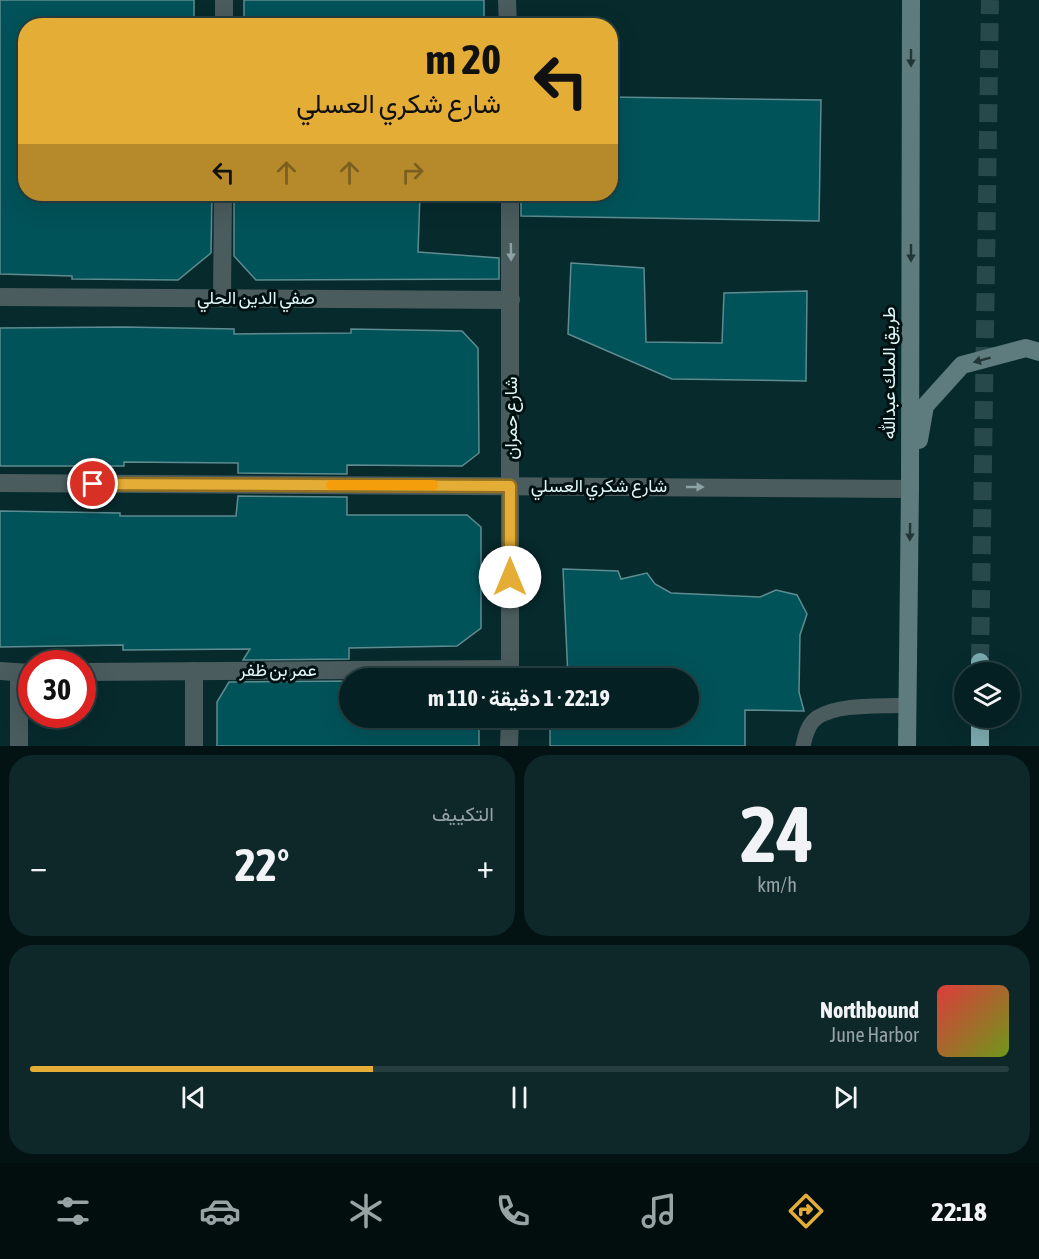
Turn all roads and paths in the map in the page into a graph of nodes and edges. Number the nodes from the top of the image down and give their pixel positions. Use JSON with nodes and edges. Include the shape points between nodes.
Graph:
{"nodes":[{"id":1,"x":224,"y":0,"type":"edge"},
{"id":2,"x":507,"y":0,"type":"edge"},
{"id":3,"x":911,"y":0,"type":"edge"},
{"id":4,"x":224,"y":18,"type":"edge"},
{"id":5,"x":508,"y":18,"type":"edge"},
{"id":6,"x":223,"y":201,"type":"edge"},
{"id":7,"x":510,"y":201,"type":"edge"},
{"id":8,"x":0,"y":297,"type":"edge"},
{"id":9,"x":222,"y":298,"type":"junction"},
{"id":10,"x":511,"y":300,"type":"junction"},
{"id":11,"x":1039,"y":352,"type":"edge"},
{"id":12,"x":0,"y":483,"type":"edge"},
{"id":13,"x":510,"y":486,"type":"junction"},
{"id":14,"x":910,"y":489,"type":"junction"},
{"id":15,"x":510,"y":668,"type":"edge"},
{"id":16,"x":194,"y":670,"type":"junction"},
{"id":17,"x":0,"y":671,"type":"edge"},
{"id":18,"x":18,"y":672,"type":"edge"},
{"id":19,"x":96,"y":672,"type":"edge"},
{"id":20,"x":339,"y":672,"type":"edge"},
{"id":21,"x":907,"y":705,"type":"junction"},
{"id":22,"x":20,"y":728,"type":"edge"},
{"id":23,"x":510,"y":728,"type":"edge"},
{"id":24,"x":980,"y":728,"type":"edge"},
{"id":25,"x":19,"y":746,"type":"edge"},
{"id":26,"x":194,"y":746,"type":"edge"},
{"id":27,"x":509,"y":746,"type":"edge"},
{"id":28,"x":803,"y":746,"type":"edge"},
{"id":29,"x":907,"y":746,"type":"edge"},
{"id":30,"x":980,"y":746,"type":"edge"}],
"edges":[{"from":1,"to":4,"type":"street"},
{"from":2,"to":5,"type":"street"},
{"from":3,"to":14,"type":"main road","name":"طريق الملك عبدالله","one_way":true},
{"from":6,"to":9,"type":"street"},
{"from":7,"to":10,"type":"street","name":"شارع حمران","one_way":true},
{"from":8,"to":9,"type":"street","name":"صفي الدين الحلي"},
{"from":9,"to":10,"type":"street","name":"صفي الدين الحلي"},
{"from":10,"to":13,"type":"street","name":"شارع حمران"},
{"from":11,"to":14,"type":"main road","one_way":true,"via":[[1026,348],[962,365],[925,406]]},
{"from":12,"to":13,"type":"street","name":"شارع شكري العسلي"},
{"from":13,"to":14,"type":"street","name":"شارع شكري العسلي","one_way":true},
{"from":13,"to":15,"type":"street","name":"شارع حمران"},
{"from":14,"to":21,"type":"main road","name":"طريق الملك عبدالله","one_way":true},
{"from":16,"to":19,"type":"street","name":"عمر بن ظفر"},
{"from":16,"to":20,"type":"street","name":"عمر بن ظفر"},
{"from":16,"to":26,"type":"street"},
{"from":17,"to":18,"type":"street"},
{"from":21,"to":28,"type":"lane","via":[[839,709],[816,718],[806,732]]},
{"from":21,"to":29,"type":"main road","name":"طريق الملك عبدالله"},
{"from":22,"to":25,"type":"street"},
{"from":23,"to":27,"type":"street"},
{"from":24,"to":30,"type":"highway"}]}
